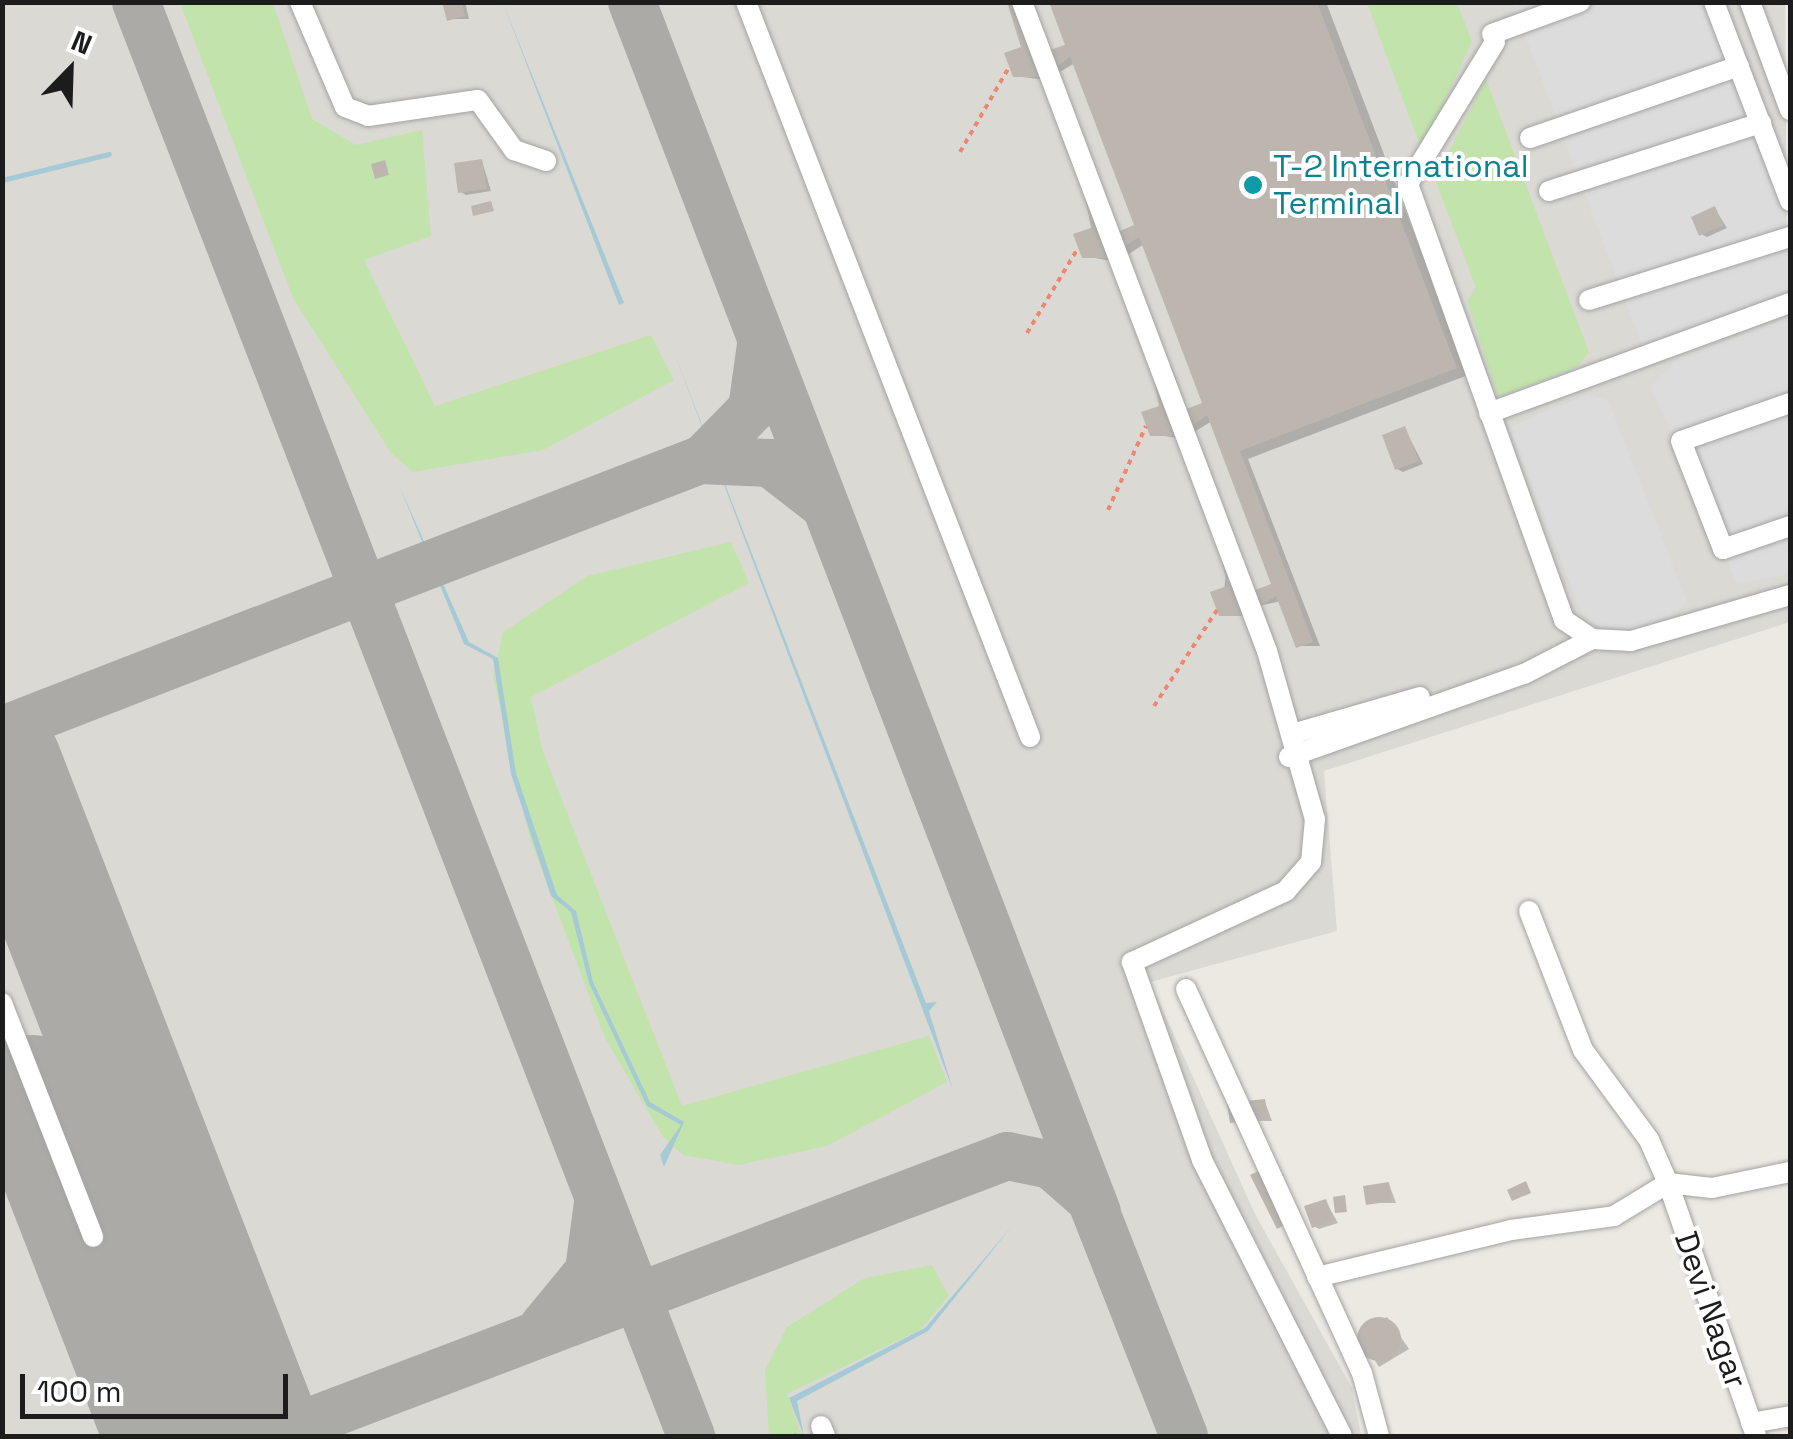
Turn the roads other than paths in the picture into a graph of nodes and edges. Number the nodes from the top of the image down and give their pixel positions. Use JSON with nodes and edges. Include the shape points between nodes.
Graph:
{"nodes":[{"id":1,"x":746,"y":2,"type":"edge"},
{"id":2,"x":1022,"y":2,"type":"edge"},
{"id":3,"x":1580,"y":2,"type":"edge"},
{"id":4,"x":1714,"y":2,"type":"edge"},
{"id":5,"x":309,"y":5,"type":"edge"},
{"id":6,"x":1751,"y":6,"type":"edge"},
{"id":7,"x":1738,"y":66,"type":"junction"},
{"id":8,"x":1790,"y":110,"type":"edge"},
{"id":9,"x":1761,"y":123,"type":"junction"},
{"id":10,"x":1530,"y":138,"type":"dead end"},
{"id":11,"x":546,"y":160,"type":"dead end"},
{"id":12,"x":1550,"y":191,"type":"dead end"},
{"id":13,"x":1790,"y":201,"type":"edge"},
{"id":14,"x":1790,"y":237,"type":"edge"},
{"id":15,"x":1589,"y":300,"type":"dead end"},
{"id":16,"x":1790,"y":303,"type":"edge"},
{"id":17,"x":1790,"y":403,"type":"edge"},
{"id":18,"x":1489,"y":413,"type":"junction"},
{"id":19,"x":1790,"y":526,"type":"edge"},
{"id":20,"x":1790,"y":594,"type":"edge"},
{"id":21,"x":1592,"y":640,"type":"junction"},
{"id":22,"x":1509,"y":671,"type":"dead end"},
{"id":23,"x":1030,"y":737,"type":"dead end"},
{"id":24,"x":1292,"y":748,"type":"junction"},
{"id":25,"x":1529,"y":911,"type":"dead end"},
{"id":26,"x":1186,"y":990,"type":"dead end"},
{"id":27,"x":2,"y":1003,"type":"edge"},
{"id":28,"x":1790,"y":1172,"type":"edge"},
{"id":29,"x":1668,"y":1182,"type":"junction"},
{"id":30,"x":93,"y":1237,"type":"dead end"},
{"id":31,"x":1317,"y":1277,"type":"junction"},
{"id":32,"x":1790,"y":1416,"type":"edge"},
{"id":33,"x":1754,"y":1430,"type":"edge"},
{"id":34,"x":1342,"y":1436,"type":"edge"},
{"id":35,"x":1380,"y":1436,"type":"edge"}],
"edges":[{"from":1,"to":23,"type":"street"},
{"from":2,"to":24,"type":"street","via":[[1260,633]]},
{"from":3,"to":18,"type":"street","via":[[1493,38],[1408,184]]},
{"from":4,"to":7,"type":"street"},
{"from":5,"to":11,"type":"street","via":[[338,98],[352,112],[478,100],[514,150]]},
{"from":6,"to":8,"type":"street"},
{"from":7,"to":9,"type":"street"},
{"from":7,"to":10,"type":"street"},
{"from":9,"to":12,"type":"street"},
{"from":9,"to":13,"type":"street"},
{"from":14,"to":15,"type":"street"},
{"from":16,"to":18,"type":"street"},
{"from":17,"to":19,"type":"street","via":[[1681,441],[1723,549]]},
{"from":18,"to":21,"type":"street","via":[[1564,620]]},
{"from":20,"to":21,"type":"street","via":[[1630,642]]},
{"from":21,"to":24,"type":"street","via":[[1524,674]]},
{"from":22,"to":24,"type":"street"},
{"from":24,"to":34,"type":"street","via":[[1317,828],[1301,878],[1132,962],[1202,1160]]},
{"from":25,"to":29,"type":"street","name":"Devi Nagar","via":[[1569,1023]]},
{"from":26,"to":31,"type":"street"},
{"from":27,"to":30,"type":"street"},
{"from":28,"to":29,"type":"street","via":[[1712,1188]]},
{"from":29,"to":31,"type":"street","via":[[1614,1216],[1511,1230]]},
{"from":29,"to":33,"type":"street","name":"Devi Nagar"},
{"from":31,"to":35,"type":"street"},
{"from":32,"to":33,"type":"street"}]}
